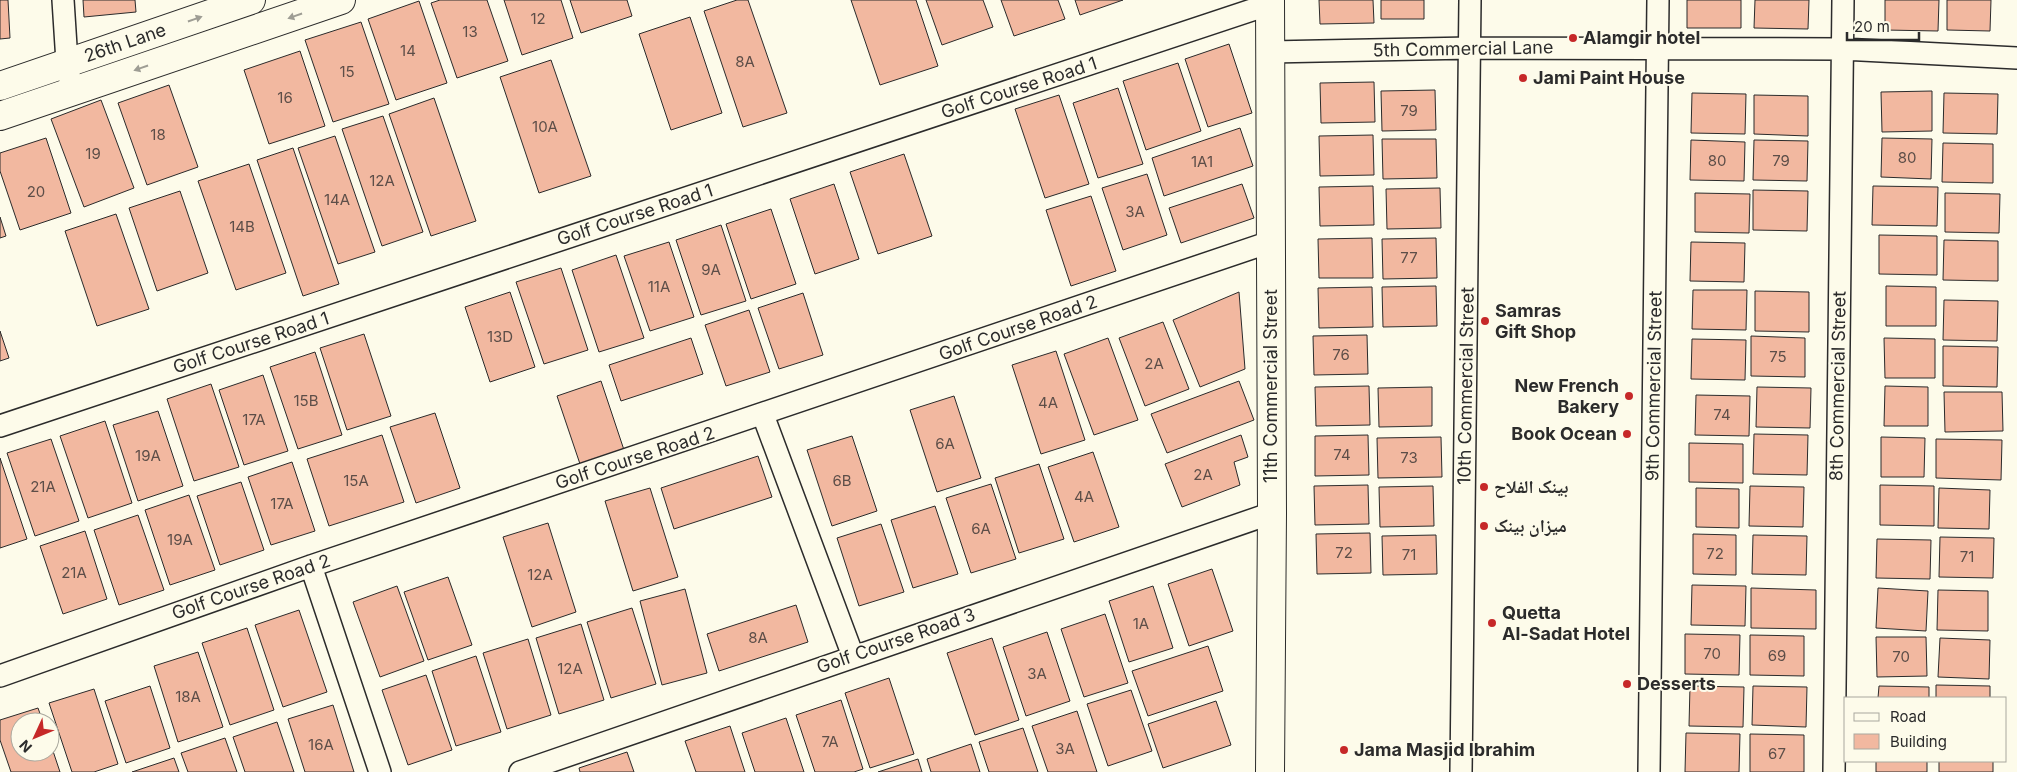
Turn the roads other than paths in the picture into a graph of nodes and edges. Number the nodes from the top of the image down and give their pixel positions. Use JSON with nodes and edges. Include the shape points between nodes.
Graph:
{"nodes":[{"id":1,"x":63,"y":0,"type":"edge"},
{"id":2,"x":251,"y":0,"type":"edge"},
{"id":3,"x":341,"y":0,"type":"edge"},
{"id":4,"x":1470,"y":0,"type":"edge"},
{"id":5,"x":1658,"y":0,"type":"edge"},
{"id":6,"x":1843,"y":0,"type":"edge"},
{"id":7,"x":1270,"y":2,"type":"edge"},
{"id":8,"x":1470,"y":48,"type":"junction"},
{"id":9,"x":1658,"y":48,"type":"junction"},
{"id":10,"x":1842,"y":49,"type":"junction"},
{"id":11,"x":1269,"y":52,"type":"junction"},
{"id":12,"x":2017,"y":58,"type":"edge"},
{"id":13,"x":67,"y":62,"type":"junction"},
{"id":14,"x":0,"y":86,"type":"edge"},
{"id":15,"x":72,"y":92,"type":"junction"},
{"id":16,"x":0,"y":116,"type":"edge"},
{"id":17,"x":1270,"y":242,"type":"junction"},
{"id":18,"x":763,"y":415,"type":"junction"},
{"id":19,"x":0,"y":426,"type":"edge"},
{"id":20,"x":1272,"y":513,"type":"junction"},
{"id":21,"x":311,"y":566,"type":"junction"},
{"id":22,"x":853,"y":656,"type":"junction"},
{"id":23,"x":0,"y":676,"type":"edge"},
{"id":24,"x":380,"y":772,"type":"edge"},
{"id":25,"x":520,"y":772,"type":"edge"},
{"id":26,"x":1270,"y":772,"type":"edge"},
{"id":27,"x":1461,"y":772,"type":"edge"},
{"id":28,"x":1649,"y":772,"type":"edge"},
{"id":29,"x":1834,"y":772,"type":"edge"}],
"edges":[{"from":1,"to":13,"type":"street"},
{"from":13,"to":2,"type":"street","name":"26th Lane","one_way":true},
{"from":3,"to":15,"type":"street","one_way":true},
{"from":4,"to":8,"type":"street","name":"10th Commercial Street"},
{"from":5,"to":9,"type":"street","name":"9th Commercial Street"},
{"from":6,"to":10,"type":"street","name":"8th Commercial Street"},
{"from":7,"to":11,"type":"street","name":"11th Commercial Street"},
{"from":7,"to":19,"type":"street","name":"Golf Course Road 1"},
{"from":8,"to":9,"type":"street","name":"5th Commercial Lane"},
{"from":8,"to":11,"type":"street","name":"5th Commercial Lane"},
{"from":8,"to":27,"type":"street","name":"10th Commercial Street"},
{"from":9,"to":10,"type":"street","name":"5th Commercial Lane"},
{"from":9,"to":28,"type":"street","name":"9th Commercial Street"},
{"from":10,"to":12,"type":"street","name":"5th Commercial Lane"},
{"from":10,"to":29,"type":"street","name":"8th Commercial Street"},
{"from":11,"to":17,"type":"street","name":"11th Commercial Street"},
{"from":13,"to":14,"type":"street","name":"26th Lane"},
{"from":13,"to":15,"type":"street"},
{"from":15,"to":16,"type":"street"},
{"from":17,"to":18,"type":"street","name":"Golf Course Road 2"},
{"from":17,"to":20,"type":"street","name":"11th Commercial Street"},
{"from":18,"to":21,"type":"street","name":"Golf Course Road 2"},
{"from":18,"to":22,"type":"street"},
{"from":20,"to":22,"type":"street","name":"Golf Course Road 3"},
{"from":20,"to":26,"type":"street","name":"11th Commercial Street"},
{"from":21,"to":23,"type":"street","name":"Golf Course Road 2"},
{"from":21,"to":24,"type":"street"},
{"from":22,"to":25,"type":"street","name":"Golf Course Road 3"}]}
